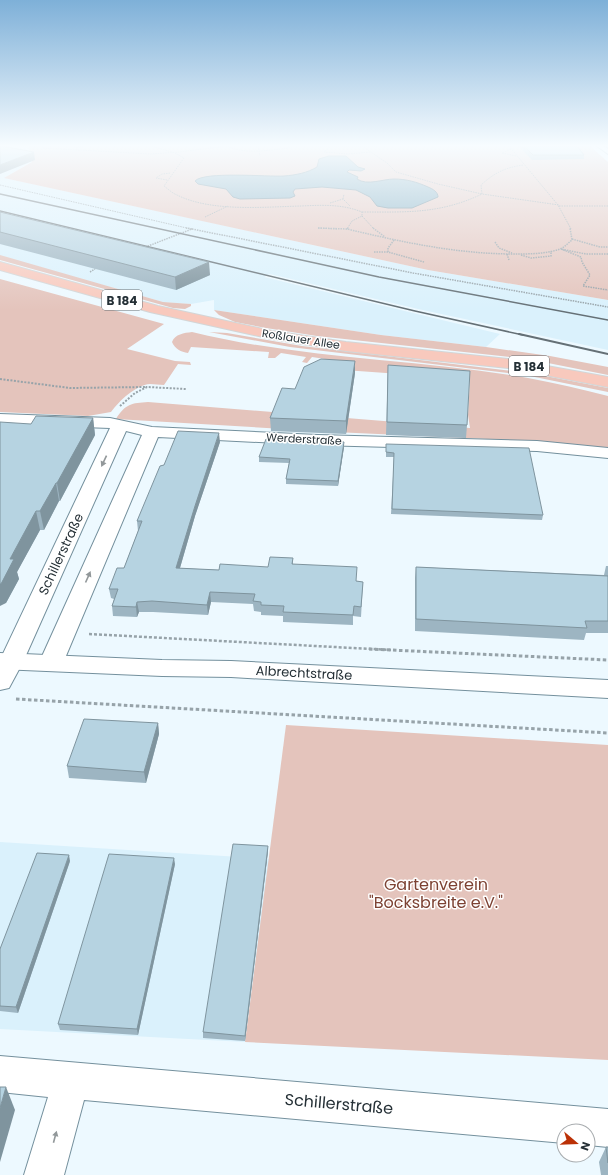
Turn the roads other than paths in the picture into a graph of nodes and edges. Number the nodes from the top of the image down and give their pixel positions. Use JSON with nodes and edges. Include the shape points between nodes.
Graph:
{"nodes":[{"id":1,"x":0,"y":266,"type":"edge"},
{"id":2,"x":608,"y":382,"type":"edge"},
{"id":3,"x":0,"y":419,"type":"edge"},
{"id":4,"x":115,"y":424,"type":"junction"},
{"id":5,"x":152,"y":432,"type":"junction"},
{"id":6,"x":608,"y":453,"type":"edge"},
{"id":7,"x":6,"y":661,"type":"edge"},
{"id":8,"x":51,"y":664,"type":"junction"},
{"id":9,"x":608,"y":689,"type":"edge"},
{"id":10,"x":7,"y":690,"type":"edge"},
{"id":11,"x":0,"y":1074,"type":"edge"},
{"id":12,"x":70,"y":1080,"type":"junction"},
{"id":13,"x":608,"y":1128,"type":"edge"},
{"id":14,"x":44,"y":1175,"type":"edge"}],
"edges":[{"from":1,"to":2,"type":"main road","name":"Roßlauer Allee","number":"B 184","via":[[234,328],[348,346],[524,365]]},
{"from":3,"to":4,"type":"street","name":"Werderstraße"},
{"from":4,"to":5,"type":"street","name":"Werderstraße"},
{"from":4,"to":7,"type":"street","name":"Schillerstraße","one_way":true},
{"from":5,"to":6,"type":"street","name":"Werderstraße","via":[[537,446]]},
{"from":8,"to":5,"type":"street","one_way":true},
{"from":7,"to":8,"type":"street","name":"Albrechtstraße"},
{"from":7,"to":10,"type":"street","name":"Schillerstraße"},
{"from":8,"to":9,"type":"street","name":"Albrechtstraße","via":[[231,669]]},
{"from":11,"to":12,"type":"street","name":"Schillerstraße"},
{"from":12,"to":13,"type":"street","name":"Schillerstraße"},
{"from":14,"to":12,"type":"street","one_way":true}]}
